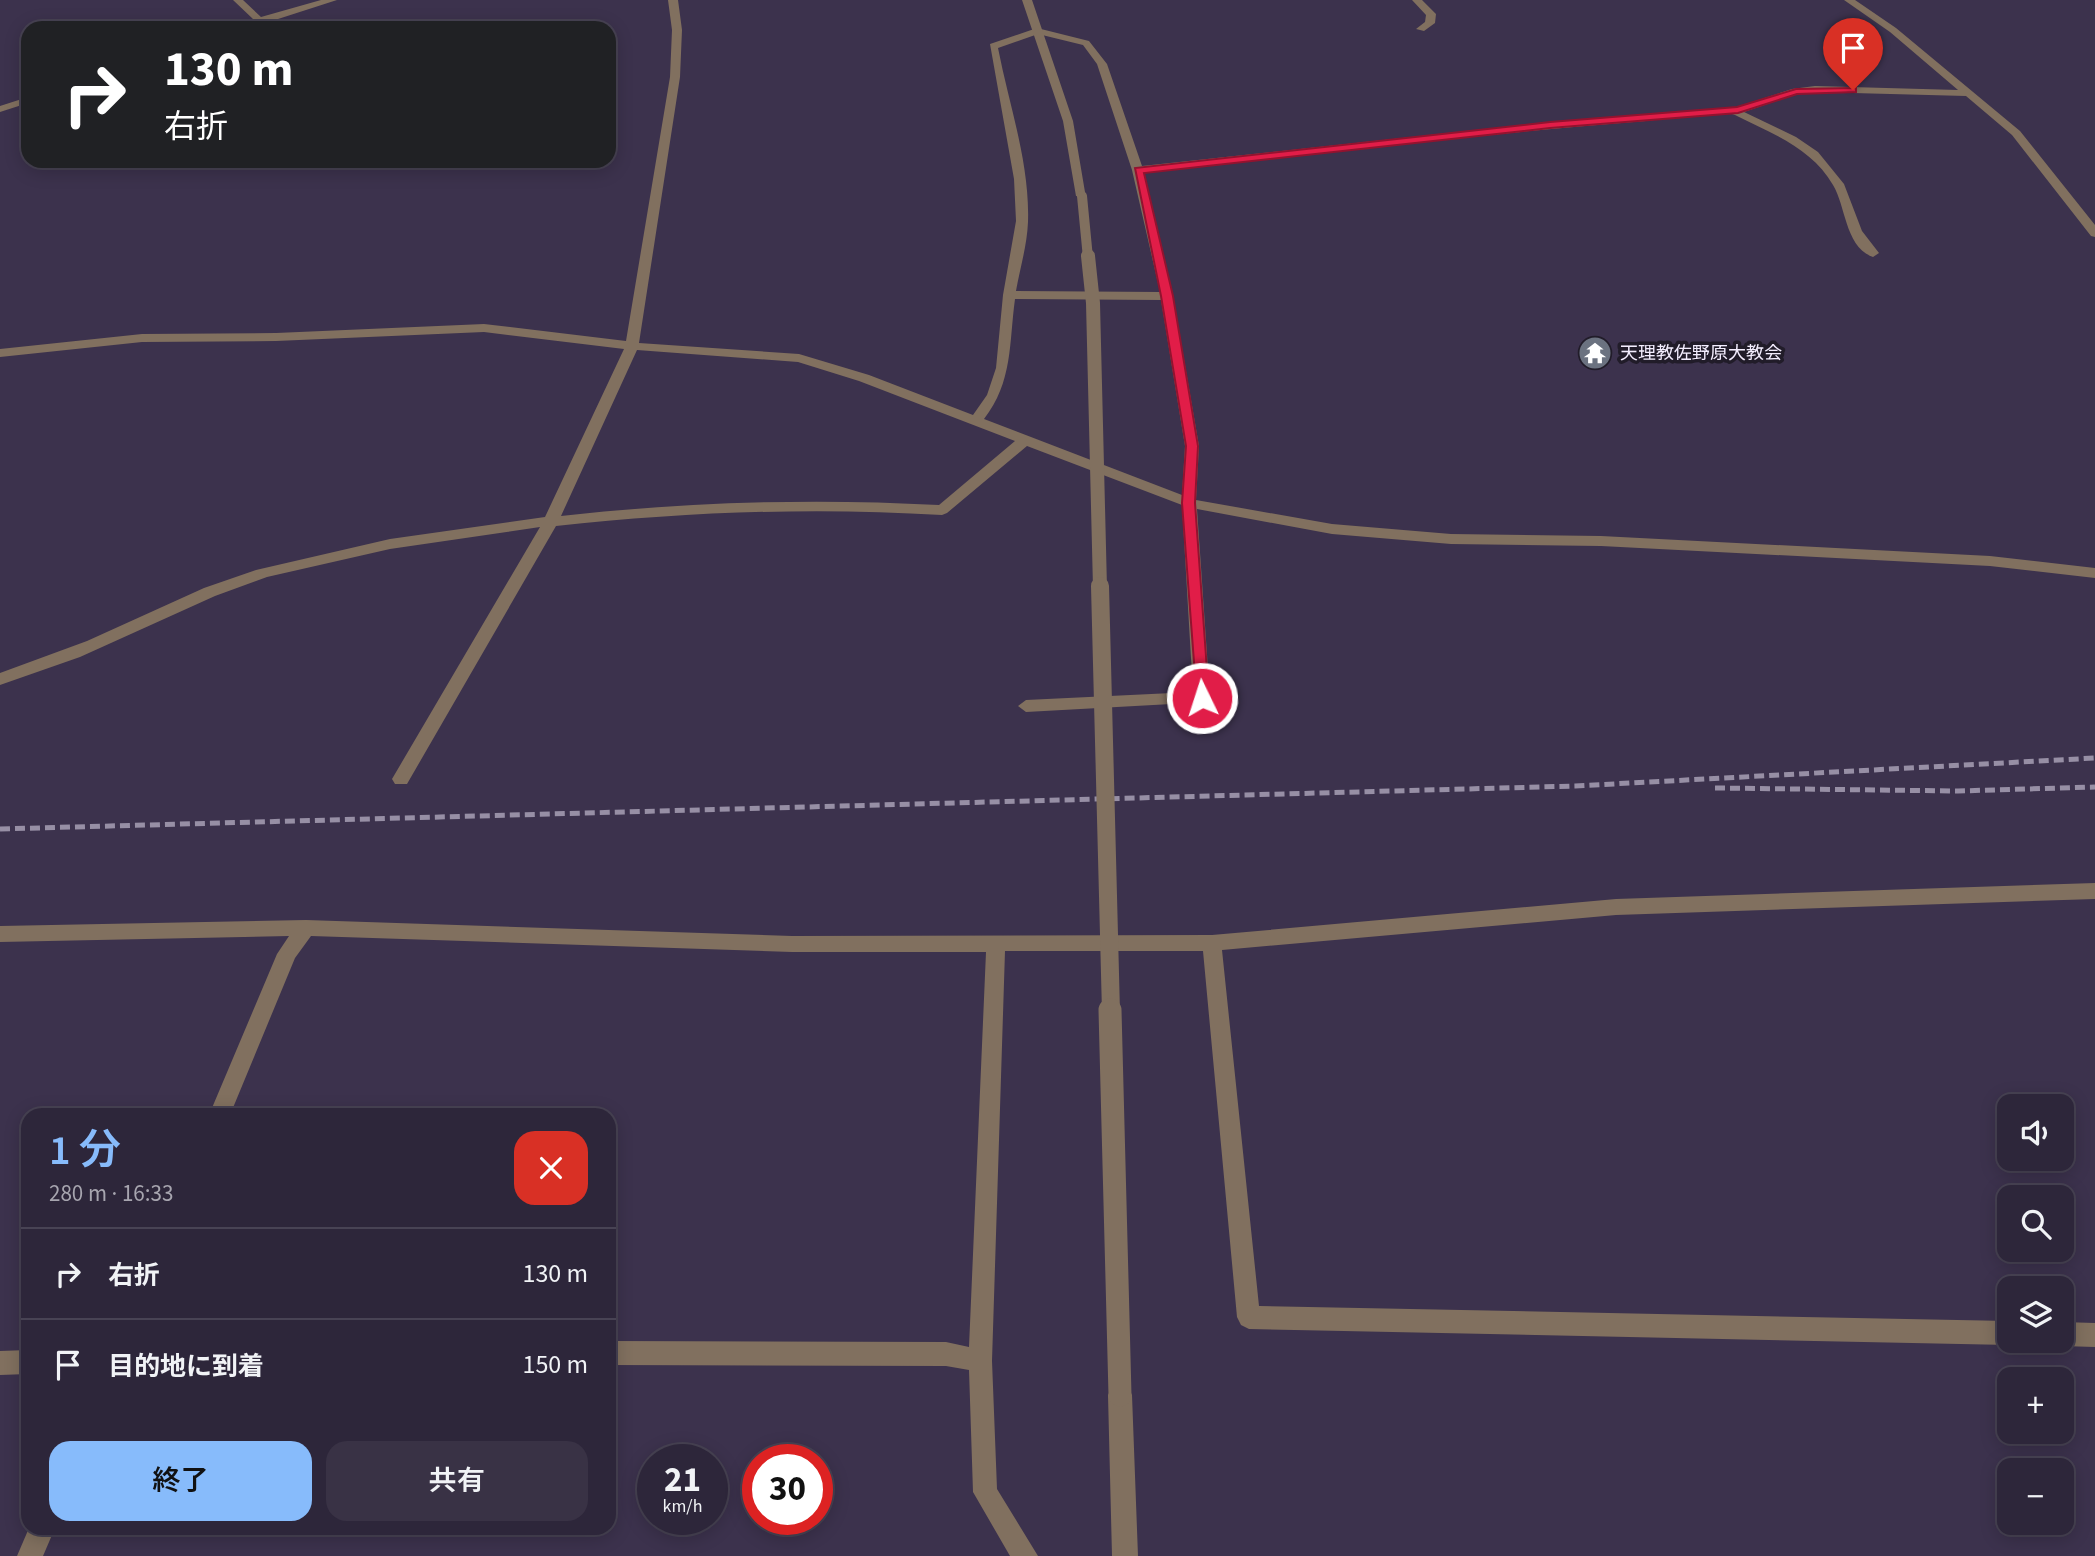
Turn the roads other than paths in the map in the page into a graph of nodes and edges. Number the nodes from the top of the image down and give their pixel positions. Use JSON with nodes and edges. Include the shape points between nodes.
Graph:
{"nodes":[{"id":1,"x":238,"y":0,"type":"edge"},
{"id":2,"x":332,"y":0,"type":"edge"},
{"id":3,"x":673,"y":0,"type":"edge"},
{"id":4,"x":1027,"y":0,"type":"edge"},
{"id":5,"x":1417,"y":0,"type":"edge"},
{"id":6,"x":1856,"y":1,"type":"edge"},
{"id":7,"x":259,"y":20,"type":"joint"},
{"id":8,"x":1421,"y":29,"type":"dead end"},
{"id":9,"x":1037,"y":31,"type":"junction"},
{"id":10,"x":1968,"y":93,"type":"junction"},
{"id":11,"x":21,"y":102,"type":"edge"},
{"id":12,"x":0,"y":109,"type":"edge"},
{"id":13,"x":1734,"y":110,"type":"junction"},
{"id":14,"x":1139,"y":170,"type":"junction"},
{"id":15,"x":2095,"y":233,"type":"edge"},
{"id":16,"x":1873,"y":253,"type":"dead end"},
{"id":17,"x":1009,"y":295,"type":"junction"},
{"id":18,"x":1167,"y":296,"type":"junction"},
{"id":19,"x":632,"y":346,"type":"junction"},
{"id":20,"x":0,"y":353,"type":"edge"},
{"id":21,"x":975,"y":422,"type":"junction"},
{"id":22,"x":1025,"y":439,"type":"junction"},
{"id":23,"x":1189,"y":503,"type":"junction"},
{"id":24,"x":551,"y":521,"type":"junction"},
{"id":25,"x":2095,"y":573,"type":"edge"},
{"id":26,"x":0,"y":678,"type":"edge"},
{"id":27,"x":1026,"y":706,"type":"dead end"},
{"id":28,"x":401,"y":779,"type":"dead end"},
{"id":29,"x":2095,"y":891,"type":"edge"},
{"id":30,"x":306,"y":928,"type":"junction"},
{"id":31,"x":0,"y":934,"type":"edge"},
{"id":32,"x":1212,"y":943,"type":"junction"},
{"id":33,"x":996,"y":945,"type":"junction"},
{"id":34,"x":222,"y":1108,"type":"edge"},
{"id":35,"x":1997,"y":1333,"type":"edge"},
{"id":36,"x":2074,"y":1335,"type":"edge"},
{"id":37,"x":2095,"y":1335,"type":"edge"},
{"id":38,"x":616,"y":1353,"type":"edge"},
{"id":39,"x":980,"y":1361,"type":"junction"},
{"id":40,"x":21,"y":1362,"type":"edge"},
{"id":41,"x":0,"y":1363,"type":"edge"},
{"id":42,"x":39,"y":1535,"type":"edge"},
{"id":43,"x":30,"y":1556,"type":"edge"},
{"id":44,"x":1024,"y":1556,"type":"edge"},
{"id":45,"x":1125,"y":1556,"type":"edge"}],
"edges":[{"from":1,"to":7,"type":"street"},
{"from":2,"to":7,"type":"street"},
{"from":3,"to":19,"type":"street","via":[[675,77]]},
{"from":4,"to":9,"type":"street"},
{"from":5,"to":8,"type":"street","via":[[1431,14],[1430,23]]},
{"from":6,"to":10,"type":"street"},
{"from":9,"to":14,"type":"street","via":[[1086,43],[1102,64]]},
{"from":9,"to":17,"type":"street","via":[[993,46],[1022,221]]},
{"from":9,"to":45,"type":"street","bridge":true,"via":[[1068,121],[1082,196],[1093,317]]},
{"from":10,"to":13,"type":"street","via":[[1815,89]]},
{"from":10,"to":15,"type":"street","via":[[2016,133]]},
{"from":11,"to":12,"type":"street"},
{"from":13,"to":14,"type":"street","via":[[1564,123]]},
{"from":13,"to":16,"type":"street","via":[[1815,154],[1841,188],[1853,229]]},
{"from":14,"to":18,"type":"street"},
{"from":17,"to":18,"type":"street"},
{"from":17,"to":21,"type":"street","via":[[1002,380],[991,404]]},
{"from":18,"to":23,"type":"street","via":[[1192,446]]},
{"from":19,"to":20,"type":"street","via":[[484,328],[142,338]]},
{"from":19,"to":21,"type":"street","via":[[799,358]]},
{"from":19,"to":24,"type":"street"},
{"from":21,"to":22,"type":"street"},
{"from":22,"to":23,"type":"street"},
{"from":22,"to":24,"type":"street","via":[[942,510],[765,504]]},
{"from":23,"to":25,"type":"street","via":[[1332,529],[1451,539],[1601,541],[1990,561]]},
{"from":23,"to":27,"type":"street","via":[[1202,698]]},
{"from":24,"to":26,"type":"street","via":[[339,552],[228,584],[66,658]]},
{"from":24,"to":28,"type":"street"},
{"from":29,"to":32,"type":"street","via":[[1616,907]]},
{"from":30,"to":31,"type":"street"},
{"from":30,"to":33,"type":"street","via":[[792,944]]},
{"from":30,"to":34,"type":"street","via":[[287,954]]},
{"from":32,"to":33,"type":"street"},
{"from":32,"to":35,"type":"street","via":[[1249,1317]]},
{"from":33,"to":39,"type":"street"},
{"from":36,"to":37,"type":"street"},
{"from":38,"to":39,"type":"street","via":[[946,1354]]},
{"from":39,"to":44,"type":"street","via":[[985,1492]]},
{"from":40,"to":41,"type":"street"},
{"from":42,"to":43,"type":"street"}]}
